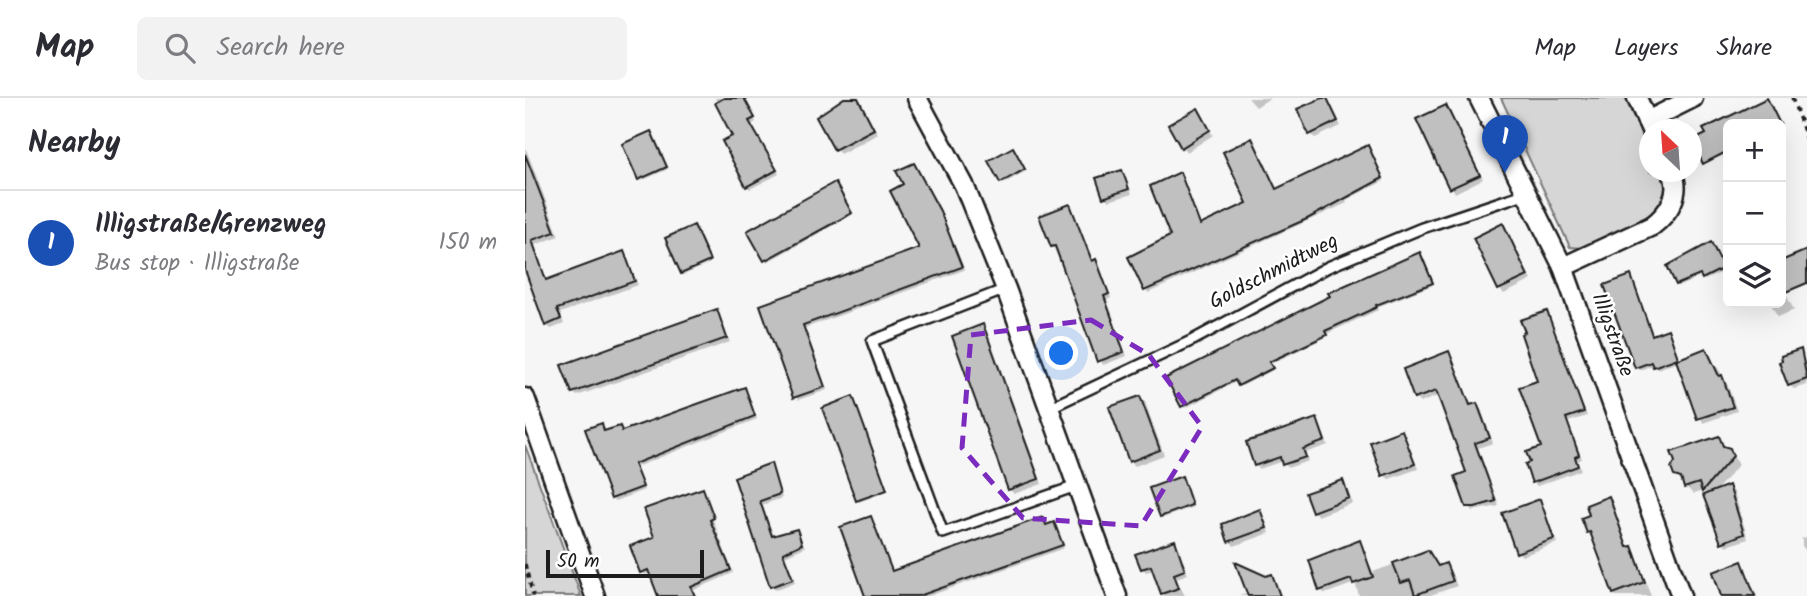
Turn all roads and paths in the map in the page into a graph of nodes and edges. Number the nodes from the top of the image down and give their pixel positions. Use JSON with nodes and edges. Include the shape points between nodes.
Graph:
{"nodes":[{"id":1,"x":916,"y":98,"type":"edge"},
{"id":2,"x":1479,"y":98,"type":"edge"},
{"id":3,"x":1637,"y":98,"type":"edge"},
{"id":4,"x":1693,"y":98,"type":"edge"},
{"id":5,"x":1792,"y":98,"type":"edge"},
{"id":6,"x":1646,"y":119,"type":"edge"},
{"id":7,"x":1659,"y":119,"type":"edge"},
{"id":8,"x":1807,"y":140,"type":"edge"},
{"id":9,"x":1673,"y":182,"type":"edge"},
{"id":10,"x":1527,"y":193,"type":"junction"},
{"id":11,"x":1563,"y":267,"type":"junction"},
{"id":12,"x":1006,"y":289,"type":"junction"},
{"id":13,"x":525,"y":398,"type":"edge"},
{"id":14,"x":1049,"y":408,"type":"junction"},
{"id":15,"x":1076,"y":486,"type":"junction"},
{"id":16,"x":525,"y":564,"type":"edge"},
{"id":17,"x":533,"y":596,"type":"edge"},
{"id":18,"x":595,"y":596,"type":"edge"},
{"id":19,"x":1117,"y":596,"type":"edge"},
{"id":20,"x":1681,"y":596,"type":"edge"}],
"edges":[{"from":1,"to":12,"type":"street","via":[[964,185]]},
{"from":2,"to":10,"type":"street","name":"Illigstraße"},
{"from":3,"to":6,"type":"street"},
{"from":4,"to":7,"type":"street"},
{"from":5,"to":8,"type":"path"},
{"from":9,"to":11,"type":"street","via":[[1671,208],[1652,226]]},
{"from":10,"to":11,"type":"street","name":"Illigstraße"},
{"from":10,"to":14,"type":"lane","name":"Goldschmidtweg","via":[[1328,267],[1193,340]]},
{"from":11,"to":20,"type":"street","name":"Illigstraße"},
{"from":12,"to":14,"type":"street"},
{"from":12,"to":15,"type":"lane","via":[[872,341],[943,533]]},
{"from":13,"to":18,"type":"street"},
{"from":14,"to":15,"type":"street"},
{"from":15,"to":19,"type":"street"},
{"from":16,"to":17,"type":"path"}]}
